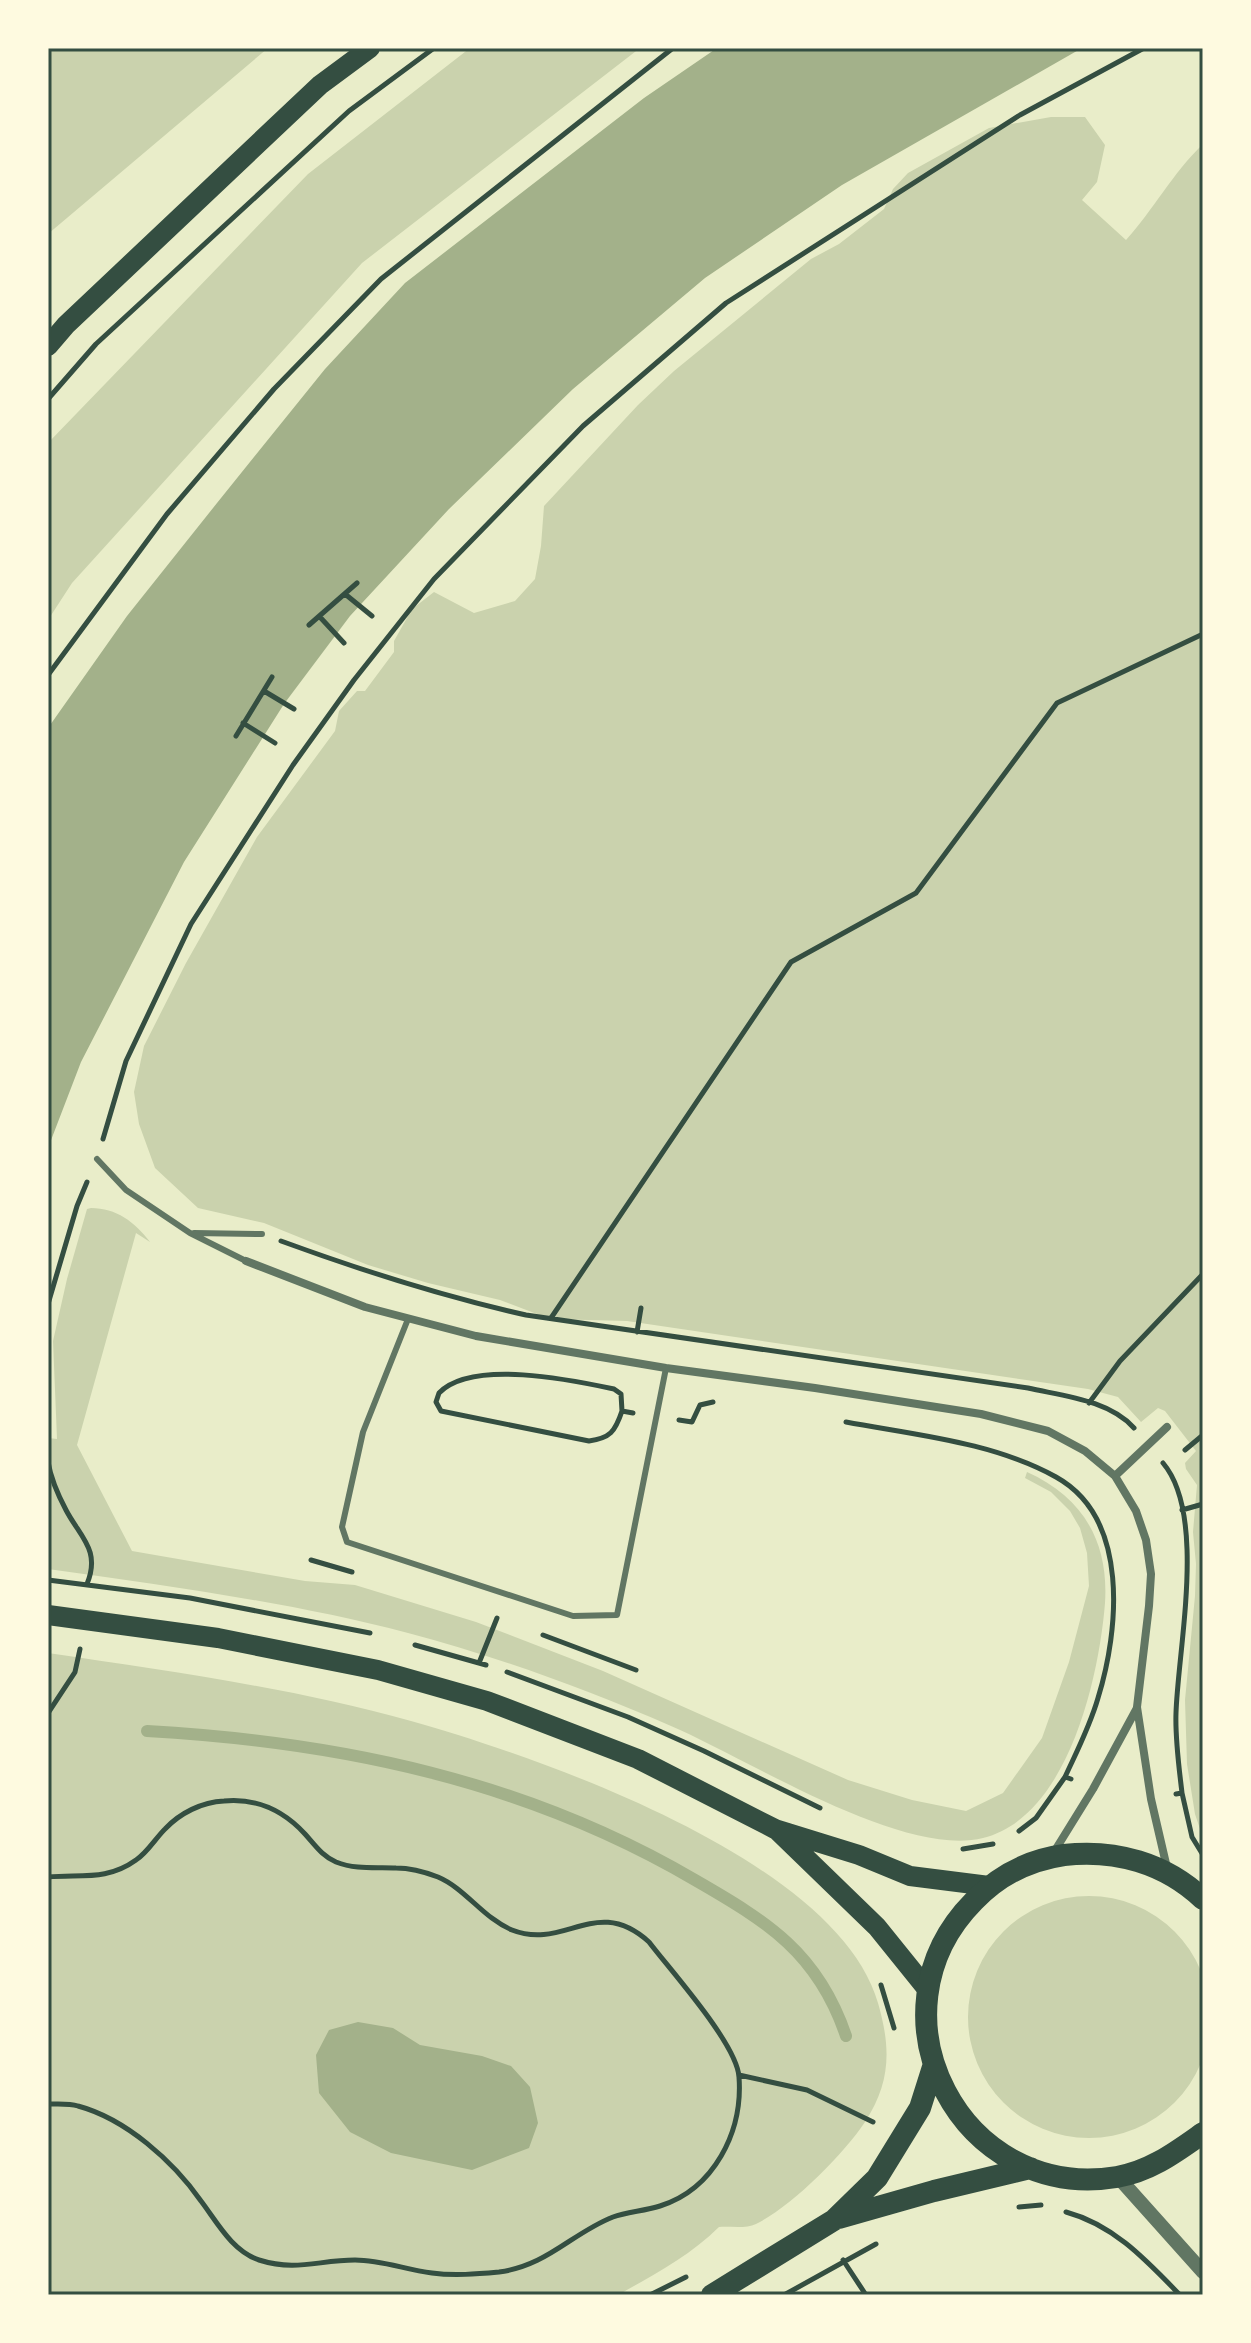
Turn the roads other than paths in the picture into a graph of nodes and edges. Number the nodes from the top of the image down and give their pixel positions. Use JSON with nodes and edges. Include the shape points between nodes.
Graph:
{"nodes":[{"id":1,"x":370,"y":48,"type":"edge"},
{"id":2,"x":48,"y":346,"type":"edge"},
{"id":3,"x":97,"y":1159,"type":"road end"},
{"id":4,"x":190,"y":1233,"type":"junction"},
{"id":5,"x":262,"y":1234,"type":"road end"},
{"id":6,"x":246,"y":1261,"type":"joint"},
{"id":7,"x":408,"y":1319,"type":"junction"},
{"id":8,"x":666,"y":1368,"type":"junction"},
{"id":9,"x":1167,"y":1427,"type":"dead end"},
{"id":10,"x":1115,"y":1476,"type":"junction"},
{"id":11,"x":48,"y":1615,"type":"edge"},
{"id":12,"x":1137,"y":1707,"type":"junction"},
{"id":13,"x":775,"y":1829,"type":"junction"},
{"id":14,"x":1051,"y":1857,"type":"junction"},
{"id":15,"x":1168,"y":1873,"type":"junction"},
{"id":16,"x":989,"y":1886,"type":"junction"},
{"id":17,"x":1203,"y":1899,"type":"edge"},
{"id":18,"x":927,"y":1989,"type":"junction"},
{"id":19,"x":933,"y":2067,"type":"junction"},
{"id":20,"x":1203,"y":2133,"type":"edge"},
{"id":21,"x":1030,"y":2168,"type":"junction"},
{"id":22,"x":1118,"y":2177,"type":"junction"},
{"id":23,"x":834,"y":2220,"type":"junction"},
{"id":24,"x":1203,"y":2272,"type":"edge"},
{"id":25,"x":712,"y":2295,"type":"edge"}],
"edges":[{"from":1,"to":2,"type":"main road","via":[[320,85]]},
{"from":3,"to":4,"type":"lane","via":[[126,1190]]},
{"from":4,"to":5,"type":"lane"},
{"from":4,"to":6,"type":"lane"},
{"from":6,"to":7,"type":"street"},
{"from":7,"to":8,"type":"street","via":[[476,1336]]},
{"from":7,"to":8,"type":"lane","via":[[363,1432],[342,1527],[347,1542],[573,1616],[617,1615]]},
{"from":8,"to":10,"type":"street","via":[[1005,1420],[1048,1431],[1085,1451]]},
{"from":9,"to":10,"type":"street"},
{"from":10,"to":12,"type":"street","via":[[1136,1511],[1151,1574]]},
{"from":11,"to":13,"type":"main road","via":[[185,1632],[335,1661],[487,1701],[638,1759]]},
{"from":12,"to":14,"type":"street"},
{"from":12,"to":15,"type":"street"},
{"from":13,"to":16,"type":"main road","via":[[910,1876]]},
{"from":13,"to":18,"type":"main road","via":[[877,1927]]},
{"from":14,"to":15,"type":"highway","via":[[1091,1852],[1131,1858]]},
{"from":14,"to":16,"type":"highway","via":[[1018,1868]]},
{"from":15,"to":17,"type":"highway"},
{"from":16,"to":18,"type":"highway","via":[[960,1915],[939,1950]]},
{"from":18,"to":19,"type":"highway","via":[[925,2029]]},
{"from":19,"to":21,"type":"highway","via":[[955,2110],[988,2145]]},
{"from":19,"to":23,"type":"highway","via":[[920,2108],[877,2178]]},
{"from":20,"to":22,"type":"highway","via":[[1161,2163]]},
{"from":21,"to":22,"type":"highway","via":[[1073,2179]]},
{"from":21,"to":23,"type":"highway"},
{"from":22,"to":24,"type":"street"},
{"from":23,"to":25,"type":"highway"}]}
